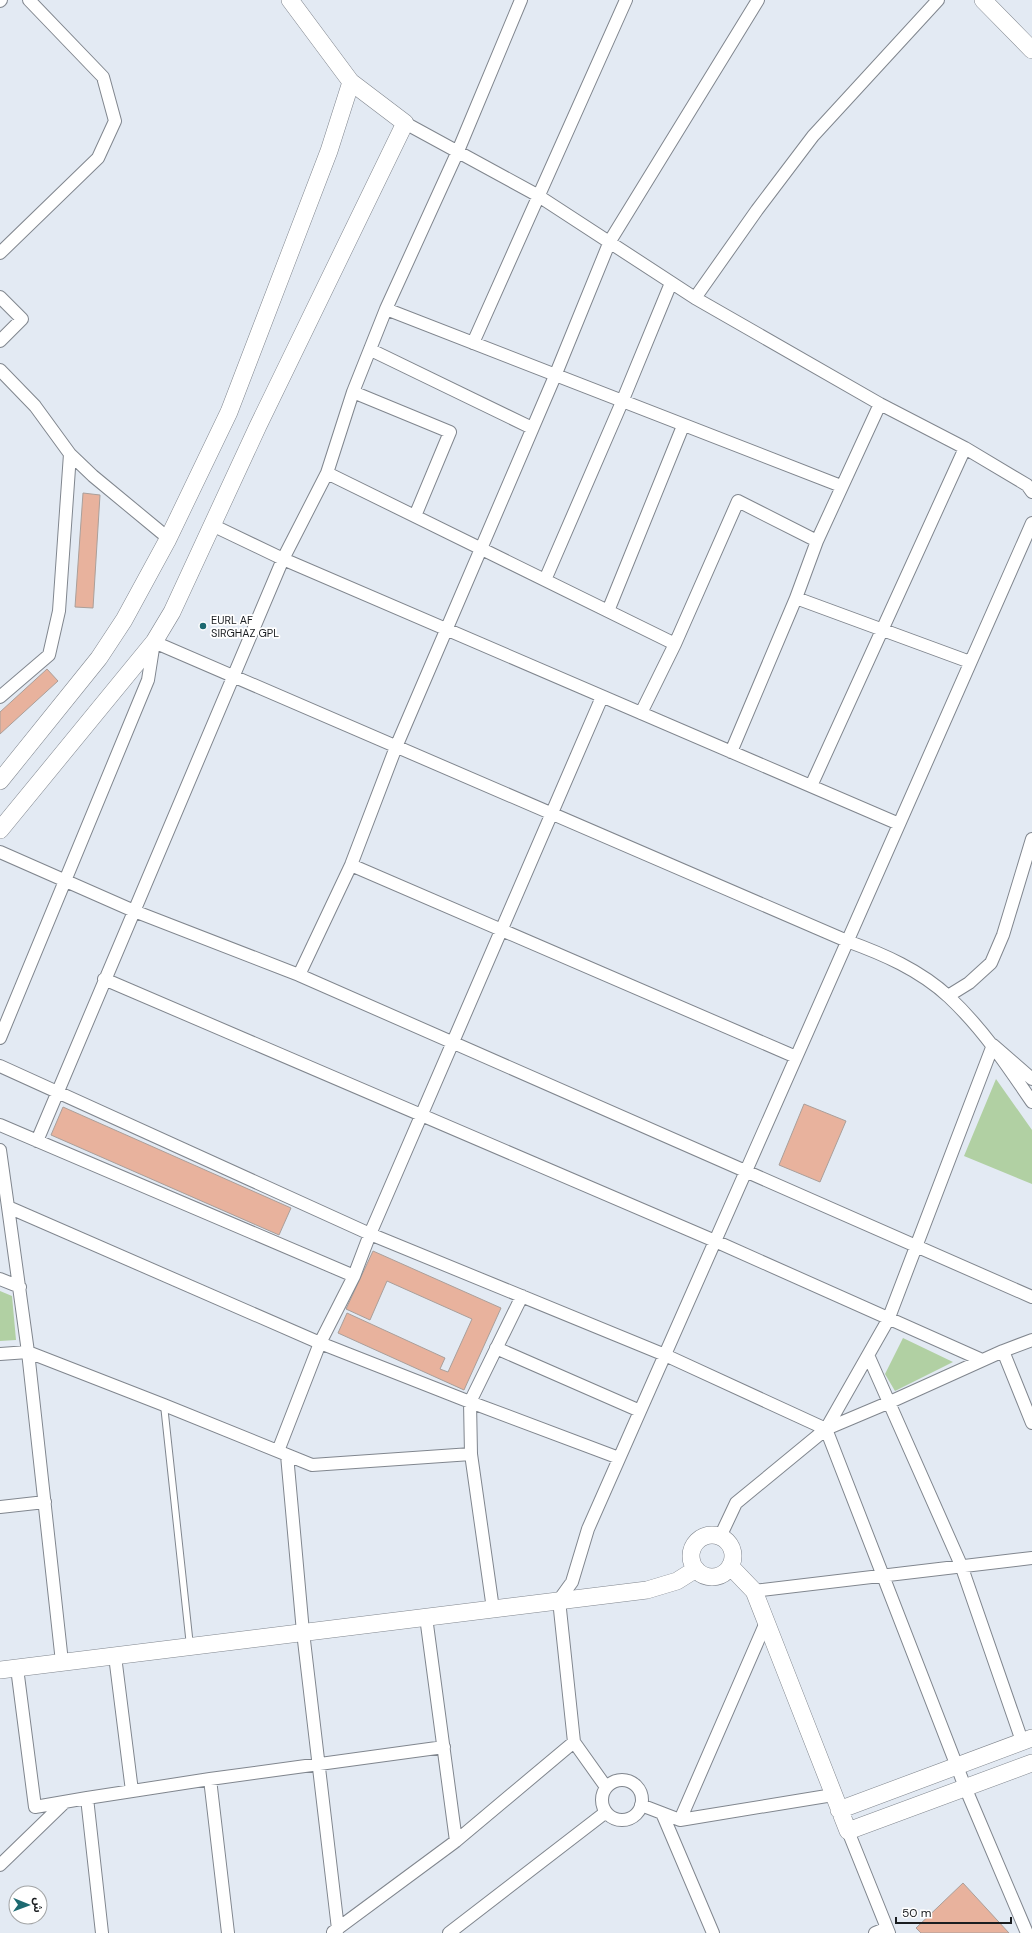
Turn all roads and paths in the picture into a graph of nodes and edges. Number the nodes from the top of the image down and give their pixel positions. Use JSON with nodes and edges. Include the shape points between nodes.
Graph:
{"nodes":[{"id":1,"x":29,"y":0,"type":"edge"},
{"id":2,"x":290,"y":0,"type":"edge"},
{"id":3,"x":521,"y":0,"type":"edge"},
{"id":4,"x":626,"y":0,"type":"edge"},
{"id":5,"x":758,"y":0,"type":"edge"},
{"id":6,"x":938,"y":0,"type":"edge"},
{"id":7,"x":982,"y":0,"type":"edge"},
{"id":8,"x":1032,"y":50,"type":"edge"},
{"id":9,"x":351,"y":82,"type":"junction"},
{"id":10,"x":405,"y":122,"type":"junction"},
{"id":11,"x":458,"y":151,"type":"junction"},
{"id":12,"x":537,"y":195,"type":"junction"},
{"id":13,"x":610,"y":241,"type":"junction"},
{"id":14,"x":0,"y":253,"type":"edge"},
{"id":15,"x":671,"y":283,"type":"junction"},
{"id":16,"x":0,"y":297,"type":"edge"},
{"id":17,"x":695,"y":298,"type":"junction"},
{"id":18,"x":386,"y":309,"type":"junction"},
{"id":19,"x":0,"y":340,"type":"edge"},
{"id":20,"x":473,"y":344,"type":"junction"},
{"id":21,"x":371,"y":350,"type":"junction"},
{"id":22,"x":0,"y":370,"type":"edge"},
{"id":23,"x":555,"y":376,"type":"junction"},
{"id":24,"x":353,"y":392,"type":"junction"},
{"id":25,"x":622,"y":402,"type":"junction"},
{"id":26,"x":880,"y":404,"type":"junction"},
{"id":27,"x":683,"y":426,"type":"junction"},
{"id":28,"x":532,"y":428,"type":"junction"},
{"id":29,"x":965,"y":448,"type":"junction"},
{"id":30,"x":70,"y":454,"type":"junction"},
{"id":31,"x":327,"y":474,"type":"junction"},
{"id":32,"x":841,"y":486,"type":"junction"},
{"id":33,"x":1032,"y":492,"type":"edge"},
{"id":34,"x":415,"y":516,"type":"junction"},
{"id":35,"x":1032,"y":523,"type":"edge"},
{"id":36,"x":212,"y":525,"type":"junction"},
{"id":37,"x":168,"y":538,"type":"junction"},
{"id":38,"x":817,"y":541,"type":"junction"},
{"id":39,"x":480,"y":548,"type":"junction"},
{"id":40,"x":283,"y":559,"type":"junction"},
{"id":41,"x":545,"y":580,"type":"junction"},
{"id":42,"x":796,"y":598,"type":"junction"},
{"id":43,"x":608,"y":611,"type":"junction"},
{"id":44,"x":446,"y":629,"type":"junction"},
{"id":45,"x":883,"y":630,"type":"junction"},
{"id":46,"x":154,"y":642,"type":"junction"},
{"id":47,"x":675,"y":644,"type":"junction"},
{"id":48,"x":970,"y":662,"type":"junction"},
{"id":49,"x":234,"y":677,"type":"junction"},
{"id":50,"x":0,"y":697,"type":"edge"},
{"id":51,"x":602,"y":697,"type":"junction"},
{"id":52,"x":641,"y":713,"type":"junction"},
{"id":53,"x":396,"y":747,"type":"junction"},
{"id":54,"x":731,"y":752,"type":"junction"},
{"id":55,"x":0,"y":781,"type":"edge"},
{"id":56,"x":811,"y":786,"type":"junction"},
{"id":57,"x":552,"y":814,"type":"junction"},
{"id":58,"x":899,"y":824,"type":"junction"},
{"id":59,"x":0,"y":830,"type":"edge"},
{"id":60,"x":1032,"y":839,"type":"edge"},
{"id":61,"x":0,"y":852,"type":"edge"},
{"id":62,"x":351,"y":865,"type":"junction"},
{"id":63,"x":66,"y":880,"type":"junction"},
{"id":64,"x":134,"y":911,"type":"junction"},
{"id":65,"x":502,"y":930,"type":"junction"},
{"id":66,"x":847,"y":941,"type":"junction"},
{"id":67,"x":299,"y":975,"type":"junction"},
{"id":68,"x":104,"y":979,"type":"junction"},
{"id":69,"x":948,"y":996,"type":"junction"},
{"id":70,"x":0,"y":1038,"type":"edge"},
{"id":71,"x":453,"y":1043,"type":"junction"},
{"id":72,"x":993,"y":1045,"type":"junction"},
{"id":73,"x":796,"y":1057,"type":"junction"},
{"id":74,"x":0,"y":1066,"type":"edge"},
{"id":75,"x":1032,"y":1079,"type":"edge"},
{"id":76,"x":57,"y":1092,"type":"junction"},
{"id":77,"x":1032,"y":1102,"type":"edge"},
{"id":78,"x":422,"y":1115,"type":"junction"},
{"id":79,"x":0,"y":1125,"type":"edge"},
{"id":80,"x":37,"y":1141,"type":"junction"},
{"id":81,"x":0,"y":1150,"type":"edge"},
{"id":82,"x":746,"y":1171,"type":"junction"},
{"id":83,"x":8,"y":1207,"type":"junction"},
{"id":84,"x":370,"y":1234,"type":"junction"},
{"id":85,"x":715,"y":1241,"type":"junction"},
{"id":86,"x":917,"y":1246,"type":"junction"},
{"id":87,"x":354,"y":1276,"type":"junction"},
{"id":88,"x":0,"y":1278,"type":"edge"},
{"id":89,"x":20,"y":1287,"type":"junction"},
{"id":90,"x":522,"y":1296,"type":"junction"},
{"id":91,"x":1032,"y":1296,"type":"edge"},
{"id":92,"x":888,"y":1320,"type":"junction"},
{"id":93,"x":1032,"y":1340,"type":"edge"},
{"id":94,"x":320,"y":1343,"type":"junction"},
{"id":95,"x":496,"y":1348,"type":"junction"},
{"id":96,"x":1003,"y":1351,"type":"junction"},
{"id":97,"x":28,"y":1352,"type":"junction"},
{"id":98,"x":0,"y":1354,"type":"edge"},
{"id":99,"x":665,"y":1354,"type":"junction"},
{"id":100,"x":868,"y":1355,"type":"junction"},
{"id":101,"x":982,"y":1360,"type":"junction"},
{"id":102,"x":470,"y":1402,"type":"junction"},
{"id":103,"x":890,"y":1402,"type":"junction"},
{"id":104,"x":164,"y":1404,"type":"junction"},
{"id":105,"x":640,"y":1411,"type":"junction"},
{"id":106,"x":1032,"y":1422,"type":"edge"},
{"id":107,"x":826,"y":1429,"type":"junction"},
{"id":108,"x":282,"y":1453,"type":"junction"},
{"id":109,"x":471,"y":1454,"type":"junction"},
{"id":110,"x":619,"y":1458,"type":"junction"},
{"id":111,"x":44,"y":1502,"type":"junction"},
{"id":112,"x":0,"y":1507,"type":"edge"},
{"id":113,"x":720,"y":1537,"type":"junction"},
{"id":114,"x":1032,"y":1558,"type":"edge"},
{"id":115,"x":961,"y":1565,"type":"junction"},
{"id":116,"x":730,"y":1566,"type":"junction"},
{"id":117,"x":696,"y":1569,"type":"junction"},
{"id":118,"x":882,"y":1575,"type":"junction"},
{"id":119,"x":754,"y":1591,"type":"junction"},
{"id":120,"x":559,"y":1600,"type":"junction"},
{"id":121,"x":493,"y":1609,"type":"junction"},
{"id":122,"x":426,"y":1617,"type":"junction"},
{"id":123,"x":767,"y":1620,"type":"junction"},
{"id":124,"x":303,"y":1632,"type":"junction"},
{"id":125,"x":190,"y":1647,"type":"junction"},
{"id":126,"x":115,"y":1656,"type":"junction"},
{"id":127,"x":62,"y":1662,"type":"junction"},
{"id":128,"x":17,"y":1668,"type":"junction"},
{"id":129,"x":0,"y":1670,"type":"edge"},
{"id":130,"x":1027,"y":1739,"type":"edge"},
{"id":131,"x":574,"y":1742,"type":"junction"},
{"id":132,"x":444,"y":1746,"type":"junction"},
{"id":133,"x":1032,"y":1763,"type":"edge"},
{"id":134,"x":318,"y":1764,"type":"junction"},
{"id":135,"x":957,"y":1766,"type":"junction"},
{"id":136,"x":210,"y":1779,"type":"junction"},
{"id":137,"x":606,"y":1787,"type":"junction"},
{"id":138,"x":965,"y":1787,"type":"junction"},
{"id":139,"x":132,"y":1791,"type":"junction"},
{"id":140,"x":87,"y":1798,"type":"junction"},
{"id":141,"x":66,"y":1802,"type":"junction"},
{"id":142,"x":836,"y":1803,"type":"junction"},
{"id":143,"x":641,"y":1805,"type":"junction"},
{"id":144,"x":606,"y":1812,"type":"junction"},
{"id":145,"x":662,"y":1813,"type":"junction"},
{"id":146,"x":680,"y":1820,"type":"junction"},
{"id":147,"x":848,"y":1830,"type":"junction"},
{"id":148,"x":456,"y":1841,"type":"junction"},
{"id":149,"x":0,"y":1865,"type":"edge"},
{"id":150,"x":888,"y":1930,"type":"edge"},
{"id":151,"x":335,"y":1931,"type":"edge"},
{"id":152,"x":102,"y":1933,"type":"edge"},
{"id":153,"x":228,"y":1933,"type":"edge"},
{"id":154,"x":449,"y":1933,"type":"edge"},
{"id":155,"x":713,"y":1933,"type":"edge"},
{"id":156,"x":875,"y":1933,"type":"edge"},
{"id":157,"x":1027,"y":1933,"type":"edge"}],
"edges":[{"from":1,"to":14,"type":"street","via":[[103,77],[115,121],[98,158]]},
{"from":2,"to":9,"type":"street"},
{"from":3,"to":11,"type":"street"},
{"from":4,"to":12,"type":"street"},
{"from":5,"to":13,"type":"street"},
{"from":6,"to":17,"type":"street","via":[[813,136]]},
{"from":7,"to":8,"type":"street"},
{"from":9,"to":10,"type":"street"},
{"from":9,"to":37,"type":"street","via":[[329,151],[229,412]]},
{"from":10,"to":11,"type":"street"},
{"from":10,"to":36,"type":"street"},
{"from":11,"to":12,"type":"street"},
{"from":11,"to":18,"type":"street"},
{"from":12,"to":13,"type":"street"},
{"from":12,"to":20,"type":"street"},
{"from":13,"to":15,"type":"street"},
{"from":13,"to":23,"type":"street"},
{"from":15,"to":17,"type":"street"},
{"from":15,"to":25,"type":"street"},
{"from":16,"to":19,"type":"street","via":[[22,319]]},
{"from":17,"to":26,"type":"street"},
{"from":18,"to":20,"type":"street"},
{"from":18,"to":21,"type":"street"},
{"from":20,"to":23,"type":"street"},
{"from":21,"to":24,"type":"street"},
{"from":21,"to":28,"type":"street"},
{"from":22,"to":30,"type":"street","via":[[35,406]]},
{"from":23,"to":25,"type":"street"},
{"from":23,"to":28,"type":"street"},
{"from":24,"to":31,"type":"street"},
{"from":24,"to":34,"type":"street","via":[[450,432]]},
{"from":25,"to":27,"type":"street"},
{"from":25,"to":41,"type":"street"},
{"from":26,"to":29,"type":"street"},
{"from":26,"to":32,"type":"street"},
{"from":27,"to":32,"type":"street"},
{"from":27,"to":43,"type":"street"},
{"from":28,"to":39,"type":"street"},
{"from":29,"to":33,"type":"street","via":[[1027,486]]},
{"from":29,"to":45,"type":"street"},
{"from":30,"to":37,"type":"street"},
{"from":30,"to":50,"type":"street","via":[[59,611],[49,655]]},
{"from":31,"to":34,"type":"street"},
{"from":31,"to":40,"type":"street"},
{"from":32,"to":38,"type":"street"},
{"from":34,"to":39,"type":"street"},
{"from":35,"to":48,"type":"street"},
{"from":36,"to":40,"type":"street"},
{"from":36,"to":46,"type":"street","via":[[172,612]]},
{"from":37,"to":55,"type":"street","via":[[124,620],[99,658]]},
{"from":38,"to":42,"type":"street"},
{"from":38,"to":47,"type":"street","via":[[738,501]]},
{"from":39,"to":41,"type":"street"},
{"from":39,"to":44,"type":"street"},
{"from":40,"to":44,"type":"street"},
{"from":40,"to":49,"type":"street"},
{"from":41,"to":43,"type":"street"},
{"from":42,"to":45,"type":"street"},
{"from":42,"to":54,"type":"street"},
{"from":43,"to":47,"type":"street"},
{"from":44,"to":51,"type":"street"},
{"from":44,"to":53,"type":"street"},
{"from":45,"to":48,"type":"street"},
{"from":45,"to":56,"type":"street"},
{"from":46,"to":49,"type":"street"},
{"from":46,"to":59,"type":"street"},
{"from":46,"to":63,"type":"street","via":[[148,680]]},
{"from":47,"to":52,"type":"street"},
{"from":48,"to":58,"type":"street"},
{"from":49,"to":53,"type":"street"},
{"from":49,"to":64,"type":"street"},
{"from":51,"to":52,"type":"street"},
{"from":51,"to":57,"type":"street"},
{"from":52,"to":54,"type":"street"},
{"from":53,"to":57,"type":"street"},
{"from":53,"to":62,"type":"street"},
{"from":54,"to":56,"type":"street"},
{"from":56,"to":58,"type":"street"},
{"from":57,"to":65,"type":"street"},
{"from":57,"to":66,"type":"street"},
{"from":58,"to":66,"type":"street"},
{"from":60,"to":69,"type":"street","via":[[1003,935],[991,963],[969,983]]},
{"from":61,"to":63,"type":"street"},
{"from":62,"to":65,"type":"street"},
{"from":62,"to":67,"type":"street"},
{"from":63,"to":64,"type":"street"},
{"from":63,"to":70,"type":"street"},
{"from":64,"to":67,"type":"street"},
{"from":64,"to":68,"type":"street"},
{"from":65,"to":71,"type":"street"},
{"from":65,"to":73,"type":"street"},
{"from":66,"to":69,"type":"street","via":[[877,952],[910,969]]},
{"from":66,"to":73,"type":"street"},
{"from":67,"to":71,"type":"street"},
{"from":68,"to":76,"type":"street"},
{"from":68,"to":78,"type":"street"},
{"from":69,"to":72,"type":"street"},
{"from":71,"to":78,"type":"street"},
{"from":71,"to":82,"type":"street"},
{"from":72,"to":75,"type":"street"},
{"from":72,"to":77,"type":"street"},
{"from":72,"to":86,"type":"street"},
{"from":73,"to":82,"type":"street"},
{"from":74,"to":76,"type":"street"},
{"from":76,"to":80,"type":"street"},
{"from":76,"to":84,"type":"street"},
{"from":78,"to":84,"type":"street"},
{"from":78,"to":85,"type":"street"},
{"from":79,"to":80,"type":"street"},
{"from":80,"to":87,"type":"street"},
{"from":81,"to":83,"type":"street"},
{"from":82,"to":85,"type":"street"},
{"from":82,"to":86,"type":"street"},
{"from":83,"to":89,"type":"street"},
{"from":83,"to":94,"type":"street"},
{"from":84,"to":87,"type":"street"},
{"from":84,"to":90,"type":"street"},
{"from":85,"to":92,"type":"street"},
{"from":85,"to":99,"type":"street"},
{"from":86,"to":91,"type":"street"},
{"from":86,"to":92,"type":"street"},
{"from":87,"to":94,"type":"street"},
{"from":88,"to":89,"type":"street"},
{"from":89,"to":97,"type":"street"},
{"from":90,"to":95,"type":"street"},
{"from":90,"to":99,"type":"street"},
{"from":92,"to":100,"type":"street"},
{"from":92,"to":101,"type":"street"},
{"from":93,"to":96,"type":"street"},
{"from":94,"to":102,"type":"street"},
{"from":94,"to":108,"type":"street"},
{"from":95,"to":102,"type":"street"},
{"from":95,"to":105,"type":"street"},
{"from":96,"to":101,"type":"street"},
{"from":96,"to":106,"type":"street"},
{"from":97,"to":98,"type":"street"},
{"from":97,"to":104,"type":"street"},
{"from":97,"to":111,"type":"street"},
{"from":99,"to":105,"type":"street"},
{"from":99,"to":107,"type":"street"},
{"from":100,"to":103,"type":"street"},
{"from":100,"to":107,"type":"street"},
{"from":101,"to":103,"type":"street"},
{"from":102,"to":109,"type":"street"},
{"from":102,"to":110,"type":"street"},
{"from":103,"to":107,"type":"street"},
{"from":103,"to":115,"type":"street"},
{"from":104,"to":108,"type":"street"},
{"from":104,"to":125,"type":"lane"},
{"from":105,"to":110,"type":"street"},
{"from":107,"to":113,"type":"street","via":[[736,1503]]},
{"from":107,"to":118,"type":"street"},
{"from":108,"to":109,"type":"street","via":[[312,1465]]},
{"from":108,"to":124,"type":"street"},
{"from":109,"to":121,"type":"street"},
{"from":110,"to":120,"type":"street","via":[[588,1529],[572,1582]]},
{"from":111,"to":112,"type":"street"},
{"from":111,"to":127,"type":"street"},
{"from":113,"to":116,"type":"street","via":[[726,1540],[733,1552]]},
{"from":113,"to":117,"type":"street","via":[[707,1536],[696,1544],[692,1557]]},
{"from":114,"to":115,"type":"street"},
{"from":115,"to":118,"type":"street"},
{"from":115,"to":130,"type":"street"},
{"from":116,"to":117,"type":"street","via":[[726,1572],[714,1577]]},
{"from":116,"to":119,"type":"street"},
{"from":117,"to":120,"type":"street","via":[[677,1581],[647,1590]]},
{"from":118,"to":119,"type":"street"},
{"from":118,"to":135,"type":"street"},
{"from":119,"to":123,"type":"street"},
{"from":120,"to":121,"type":"street"},
{"from":120,"to":131,"type":"street"},
{"from":121,"to":122,"type":"street"},
{"from":122,"to":124,"type":"street"},
{"from":122,"to":132,"type":"street"},
{"from":123,"to":142,"type":"street"},
{"from":123,"to":146,"type":"street"},
{"from":124,"to":125,"type":"street"},
{"from":124,"to":134,"type":"street"},
{"from":125,"to":126,"type":"street"},
{"from":126,"to":127,"type":"street"},
{"from":126,"to":139,"type":"street"},
{"from":127,"to":128,"type":"street"},
{"from":128,"to":129,"type":"street"},
{"from":128,"to":141,"type":"street","via":[[35,1807]]},
{"from":130,"to":135,"type":"street"},
{"from":131,"to":137,"type":"street"},
{"from":131,"to":148,"type":"street"},
{"from":132,"to":134,"type":"street"},
{"from":132,"to":148,"type":"street"},
{"from":133,"to":138,"type":"street"},
{"from":134,"to":136,"type":"street"},
{"from":134,"to":151,"type":"street"},
{"from":135,"to":138,"type":"street"},
{"from":135,"to":142,"type":"street"},
{"from":136,"to":139,"type":"street"},
{"from":136,"to":153,"type":"street"},
{"from":137,"to":143,"type":"street","via":[[618,1781],[631,1783],[640,1792]]},
{"from":137,"to":144,"type":"street","via":[[602,1800]]},
{"from":138,"to":147,"type":"street"},
{"from":138,"to":157,"type":"street"},
{"from":139,"to":140,"type":"street"},
{"from":140,"to":141,"type":"street"},
{"from":140,"to":152,"type":"street"},
{"from":141,"to":149,"type":"street"},
{"from":142,"to":146,"type":"street"},
{"from":142,"to":147,"type":"street"},
{"from":143,"to":144,"type":"street","via":[[634,1815],[623,1820],[616,1819]]},
{"from":143,"to":145,"type":"street"},
{"from":144,"to":154,"type":"street"},
{"from":145,"to":146,"type":"street"},
{"from":145,"to":155,"type":"street"},
{"from":147,"to":150,"type":"street"},
{"from":148,"to":151,"type":"street"},
{"from":150,"to":156,"type":"street"}]}
